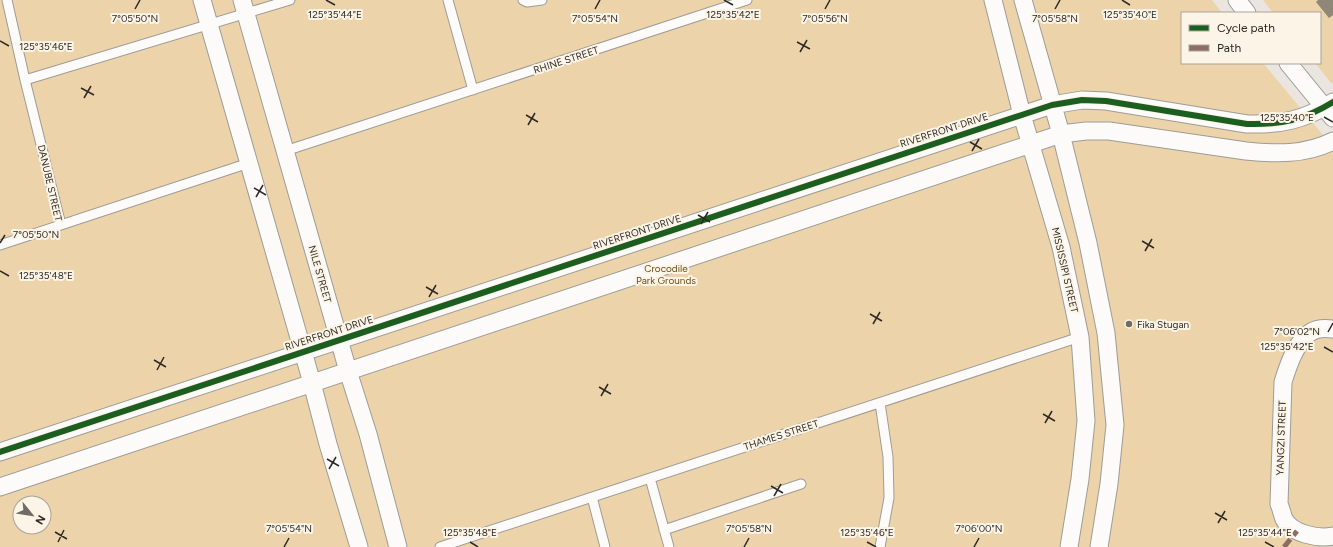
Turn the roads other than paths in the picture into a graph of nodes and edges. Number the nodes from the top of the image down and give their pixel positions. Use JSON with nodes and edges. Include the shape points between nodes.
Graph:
{"nodes":[{"id":1,"x":7,"y":0,"type":"edge"},
{"id":2,"x":202,"y":0,"type":"edge"},
{"id":3,"x":290,"y":0,"type":"edge"},
{"id":4,"x":448,"y":0,"type":"edge"},
{"id":5,"x":523,"y":0,"type":"edge"},
{"id":6,"x":542,"y":0,"type":"edge"},
{"id":7,"x":747,"y":0,"type":"edge"},
{"id":8,"x":993,"y":0,"type":"edge"},
{"id":9,"x":1023,"y":0,"type":"edge"},
{"id":10,"x":1236,"y":0,"type":"edge"},
{"id":11,"x":244,"y":7,"type":"edge"},
{"id":12,"x":1246,"y":12,"type":"edge"},
{"id":13,"x":209,"y":24,"type":"junction"},
{"id":14,"x":1289,"y":64,"type":"edge"},
{"id":15,"x":25,"y":80,"type":"junction"},
{"id":16,"x":473,"y":90,"type":"junction"},
{"id":17,"x":1052,"y":105,"type":"junction"},
{"id":18,"x":1330,"y":109,"type":"edge"},
{"id":19,"x":1022,"y":115,"type":"junction"},
{"id":20,"x":1061,"y":134,"type":"junction"},
{"id":21,"x":1333,"y":141,"type":"edge"},
{"id":22,"x":1031,"y":144,"type":"junction"},
{"id":23,"x":285,"y":151,"type":"junction"},
{"id":24,"x":249,"y":163,"type":"junction"},
{"id":25,"x":61,"y":225,"type":"junction"},
{"id":26,"x":0,"y":245,"type":"edge"},
{"id":27,"x":1333,"y":329,"type":"edge"},
{"id":28,"x":1080,"y":337,"type":"junction"},
{"id":29,"x":339,"y":340,"type":"junction"},
{"id":30,"x":304,"y":352,"type":"junction"},
{"id":31,"x":348,"y":371,"type":"junction"},
{"id":32,"x":312,"y":383,"type":"junction"},
{"id":33,"x":880,"y":403,"type":"junction"},
{"id":34,"x":0,"y":452,"type":"edge"},
{"id":35,"x":650,"y":478,"type":"junction"},
{"id":36,"x":802,"y":484,"type":"dead end"},
{"id":37,"x":0,"y":487,"type":"edge"},
{"id":38,"x":592,"y":497,"type":"junction"},
{"id":39,"x":664,"y":530,"type":"junction"},
{"id":40,"x":1333,"y":536,"type":"edge"},
{"id":41,"x":359,"y":547,"type":"edge"},
{"id":42,"x":398,"y":547,"type":"edge"},
{"id":43,"x":440,"y":547,"type":"edge"},
{"id":44,"x":605,"y":547,"type":"edge"},
{"id":45,"x":669,"y":547,"type":"edge"},
{"id":46,"x":880,"y":547,"type":"edge"},
{"id":47,"x":1069,"y":547,"type":"edge"},
{"id":48,"x":1099,"y":547,"type":"edge"}],
"edges":[{"from":1,"to":15,"type":"lane","name":"DANUBE STREET"},
{"from":2,"to":13,"type":"street"},
{"from":3,"to":11,"type":"lane"},
{"from":4,"to":16,"type":"lane"},
{"from":5,"to":6,"type":"lane"},
{"from":7,"to":16,"type":"lane","name":"RHINE STREET"},
{"from":8,"to":19,"type":"street","name":"MISSISSIPI STREET"},
{"from":9,"to":17,"type":"street"},
{"from":10,"to":12,"type":"street"},
{"from":11,"to":13,"type":"lane"},
{"from":11,"to":23,"type":"street","name":"NILE STREET"},
{"from":13,"to":15,"type":"lane"},
{"from":13,"to":24,"type":"street"},
{"from":14,"to":18,"type":"street"},
{"from":15,"to":25,"type":"lane","name":"DANUBE STREET"},
{"from":16,"to":23,"type":"lane","name":"RHINE STREET"},
{"from":17,"to":18,"type":"street","name":"RIVERFRONT DRIVE","via":[[1082,100],[1106,101],[1247,124],[1286,122]]},
{"from":17,"to":19,"type":"street","name":"RIVERFRONT DRIVE"},
{"from":17,"to":20,"type":"street"},
{"from":19,"to":22,"type":"street","name":"MISSISSIPI STREET"},
{"from":19,"to":29,"type":"street","name":"RIVERFRONT DRIVE"},
{"from":20,"to":21,"type":"street","via":[[1109,131],[1267,153],[1307,150]]},
{"from":20,"to":22,"type":"street"},
{"from":20,"to":48,"type":"street","via":[[1088,243],[1106,333],[1115,425]]},
{"from":22,"to":28,"type":"street","name":"MISSISSIPI STREET","via":[[1061,247]]},
{"from":22,"to":31,"type":"street"},
{"from":23,"to":29,"type":"street","name":"NILE STREET"},
{"from":24,"to":25,"type":"lane"},
{"from":24,"to":30,"type":"street"},
{"from":25,"to":26,"type":"lane","name":"DANUBE STREET"},
{"from":27,"to":40,"type":"street","name":"YANGZI STREET","via":[[1324,328],[1311,332],[1300,342],[1284,376],[1279,504],[1285,520],[1297,531],[1313,537]]},
{"from":28,"to":33,"type":"lane","name":"THAMES STREET"},
{"from":28,"to":47,"type":"street","name":"MISSISSIPI STREET","via":[[1086,421]]},
{"from":29,"to":30,"type":"street","name":"RIVERFRONT DRIVE"},
{"from":29,"to":31,"type":"street","name":"NILE STREET"},
{"from":30,"to":32,"type":"street"},
{"from":30,"to":34,"type":"street","name":"RIVERFRONT DRIVE"},
{"from":31,"to":32,"type":"street"},
{"from":31,"to":42,"type":"street","name":"NILE STREET","via":[[368,434]]},
{"from":32,"to":37,"type":"street"},
{"from":32,"to":41,"type":"street"},
{"from":33,"to":35,"type":"lane","name":"THAMES STREET"},
{"from":33,"to":46,"type":"lane","via":[[888,457],[889,498]]},
{"from":35,"to":38,"type":"lane","name":"THAMES STREET"},
{"from":35,"to":39,"type":"lane"},
{"from":36,"to":39,"type":"lane"},
{"from":38,"to":43,"type":"lane","name":"THAMES STREET"},
{"from":38,"to":44,"type":"lane"},
{"from":39,"to":45,"type":"lane"}]}
